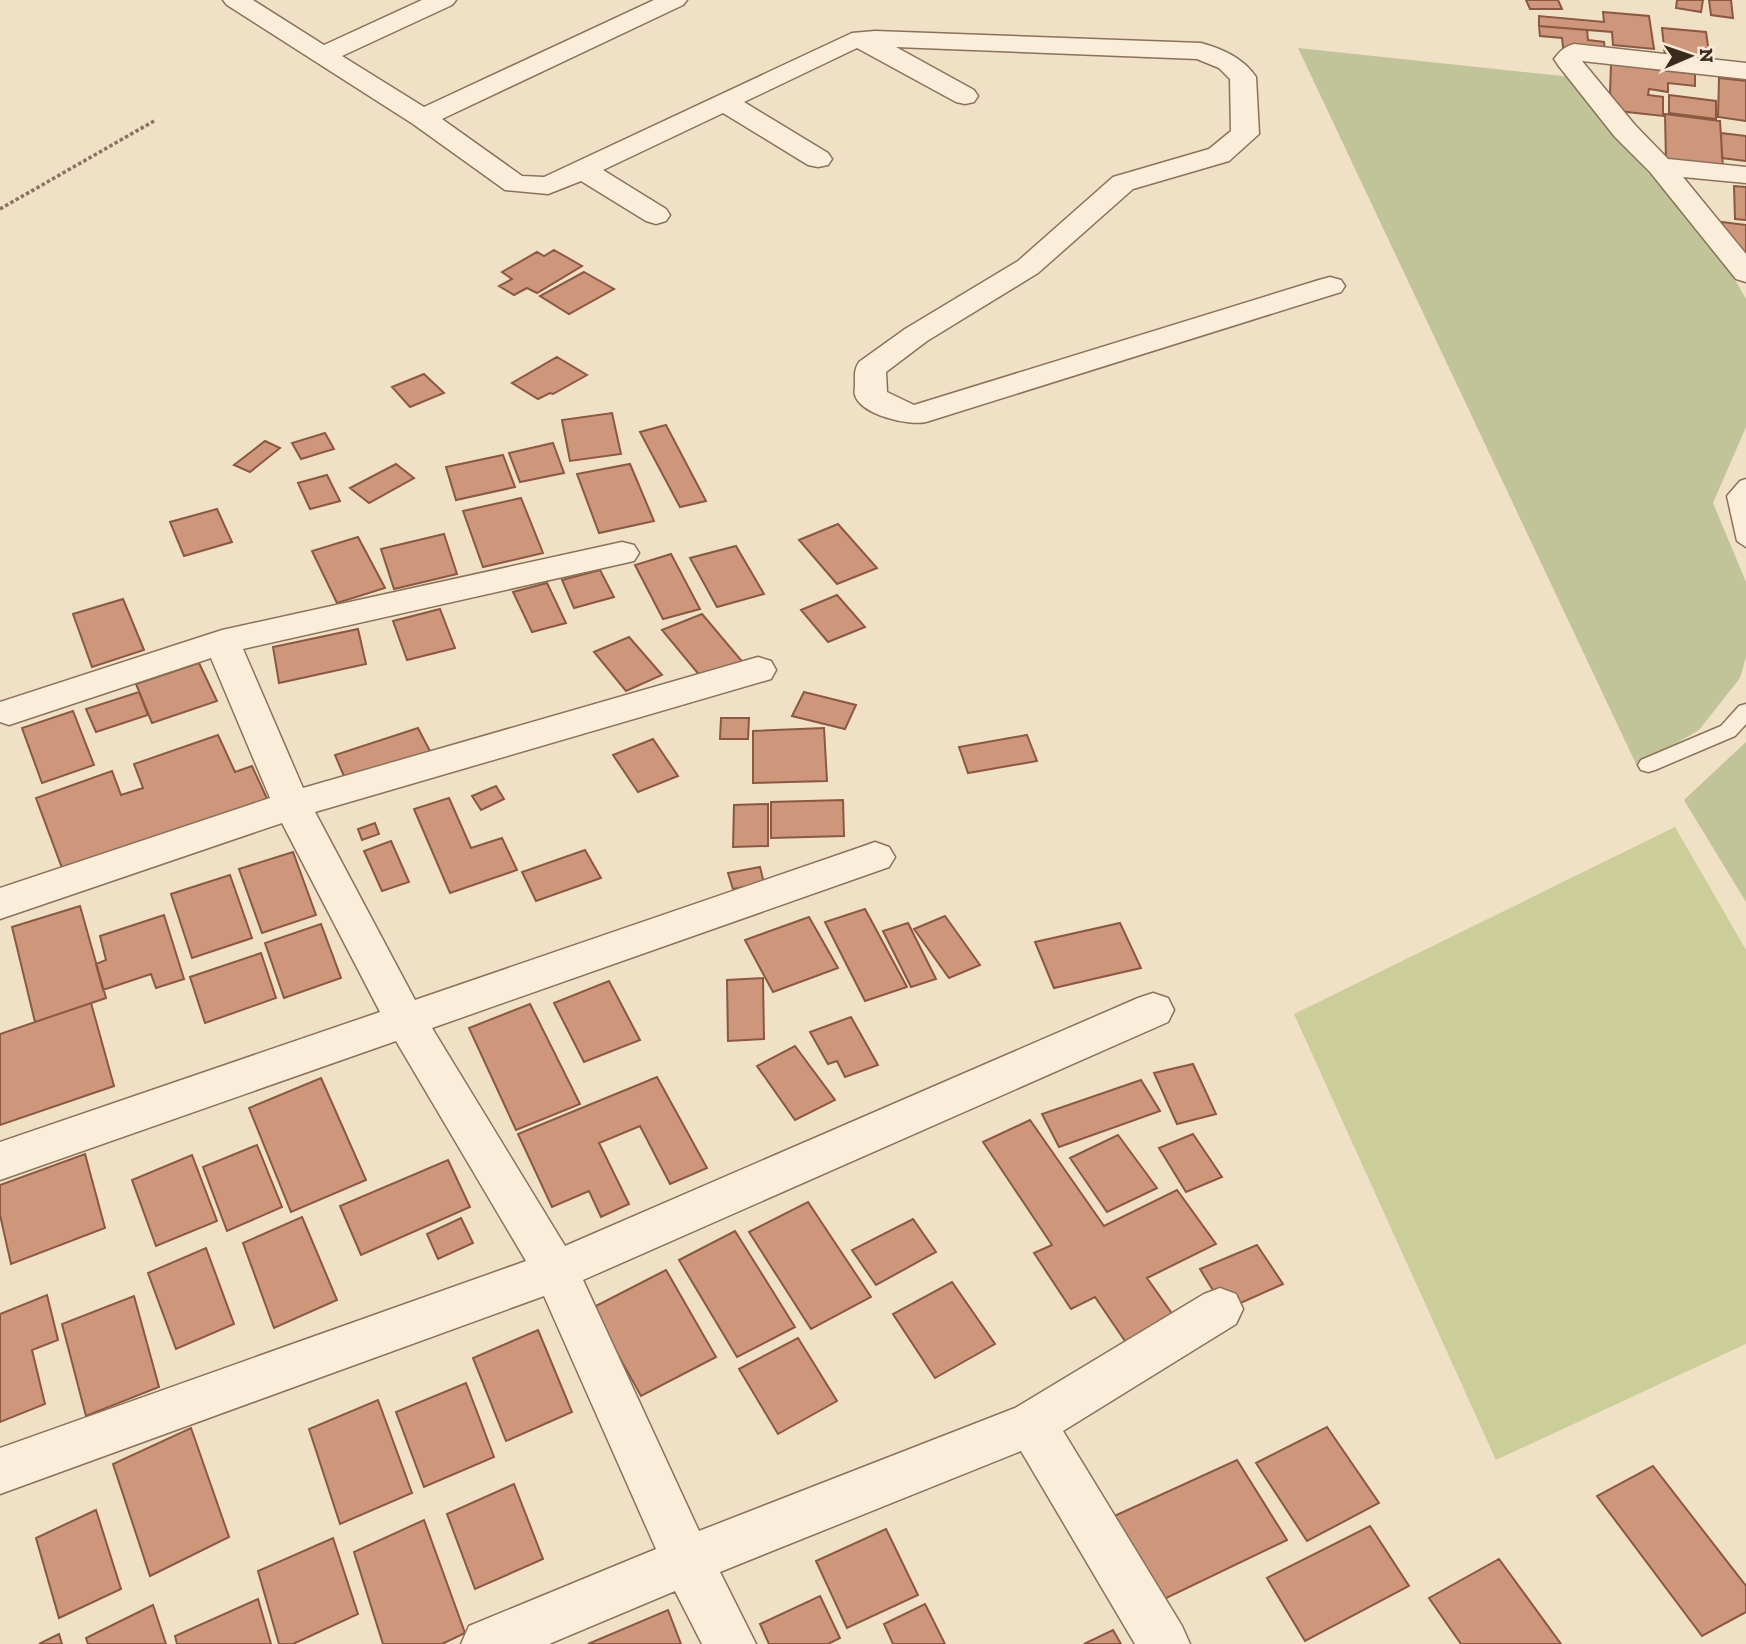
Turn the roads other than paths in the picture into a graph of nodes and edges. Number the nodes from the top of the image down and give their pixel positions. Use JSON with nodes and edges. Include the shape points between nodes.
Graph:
{"nodes":[{"id":1,"x":236,"y":0,"type":"edge"},
{"id":2,"x":443,"y":0,"type":"edge"},
{"id":3,"x":674,"y":0,"type":"edge"},
{"id":4,"x":864,"y":40,"type":"junction"},
{"id":5,"x":325,"y":54,"type":"junction"},
{"id":6,"x":1746,"y":71,"type":"edge"},
{"id":7,"x":965,"y":96,"type":"dead end"},
{"id":8,"x":725,"y":102,"type":"junction"},
{"id":9,"x":423,"y":118,"type":"junction"},
{"id":10,"x":818,"y":159,"type":"dead end"},
{"id":11,"x":1660,"y":166,"type":"junction"},
{"id":12,"x":583,"y":170,"type":"junction"},
{"id":13,"x":1746,"y":175,"type":"edge"},
{"id":14,"x":656,"y":215,"type":"dead end"},
{"id":15,"x":1746,"y":273,"type":"edge"},
{"id":16,"x":1330,"y":286,"type":"dead end"},
{"id":17,"x":1746,"y":485,"type":"edge"},
{"id":18,"x":1746,"y":541,"type":"edge"},
{"id":19,"x":622,"y":553,"type":"dead end"},
{"id":20,"x":222,"y":642,"type":"junction"},
{"id":21,"x":758,"y":670,"type":"dead end"},
{"id":22,"x":1746,"y":711,"type":"edge"},
{"id":23,"x":9,"y":712,"type":"dead end"},
{"id":24,"x":1648,"y":765,"type":"dead end"},
{"id":25,"x":292,"y":805,"type":"junction"},
{"id":26,"x":875,"y":857,"type":"dead end"},
{"id":27,"x":0,"y":904,"type":"edge"},
{"id":28,"x":1153,"y":1010,"type":"dead end"},
{"id":29,"x":404,"y":1018,"type":"junction"},
{"id":30,"x":0,"y":1161,"type":"edge"},
{"id":31,"x":556,"y":1271,"type":"junction"},
{"id":32,"x":1220,"y":1309,"type":"dead end"},
{"id":33,"x":1032,"y":1424,"type":"junction"},
{"id":34,"x":0,"y":1471,"type":"edge"},
{"id":35,"x":687,"y":1561,"type":"junction"},
{"id":36,"x":487,"y":1644,"type":"edge"},
{"id":37,"x":730,"y":1644,"type":"edge"},
{"id":38,"x":1164,"y":1644,"type":"edge"}],
"edges":[{"from":1,"to":5,"type":"street"},
{"from":2,"to":5,"type":"street"},
{"from":3,"to":9,"type":"street"},
{"from":4,"to":7,"type":"street"},
{"from":4,"to":8,"type":"street","via":[[852,41]]},
{"from":4,"to":16,"type":"street","via":[[1201,51],[1228,62],[1243,77],[1245,134],[1219,155],[1123,183],[1028,267],[916,335],[870,369],[871,396],[894,411],[915,415]]},
{"from":5,"to":9,"type":"street"},
{"from":6,"to":11,"type":"street","via":[[1569,54],[1567,59],[1625,131]]},
{"from":8,"to":10,"type":"street"},
{"from":8,"to":12,"type":"street"},
{"from":9,"to":12,"type":"street","via":[[515,184],[548,186]]},
{"from":11,"to":13,"type":"street"},
{"from":11,"to":15,"type":"street"},
{"from":12,"to":14,"type":"street"},
{"from":17,"to":18,"type":"lane","via":[[1736,496]]},
{"from":19,"to":20,"type":"street"},
{"from":20,"to":23,"type":"street"},
{"from":20,"to":25,"type":"street"},
{"from":21,"to":25,"type":"street"},
{"from":22,"to":24,"type":"lane","via":[[1728,731]]},
{"from":25,"to":27,"type":"street"},
{"from":25,"to":29,"type":"street"},
{"from":26,"to":29,"type":"street"},
{"from":28,"to":31,"type":"street"},
{"from":29,"to":30,"type":"street"},
{"from":29,"to":31,"type":"street"},
{"from":31,"to":34,"type":"street"},
{"from":31,"to":35,"type":"street"},
{"from":32,"to":33,"type":"street"},
{"from":33,"to":35,"type":"street"},
{"from":33,"to":38,"type":"street"},
{"from":35,"to":36,"type":"street"},
{"from":35,"to":37,"type":"street"}]}
